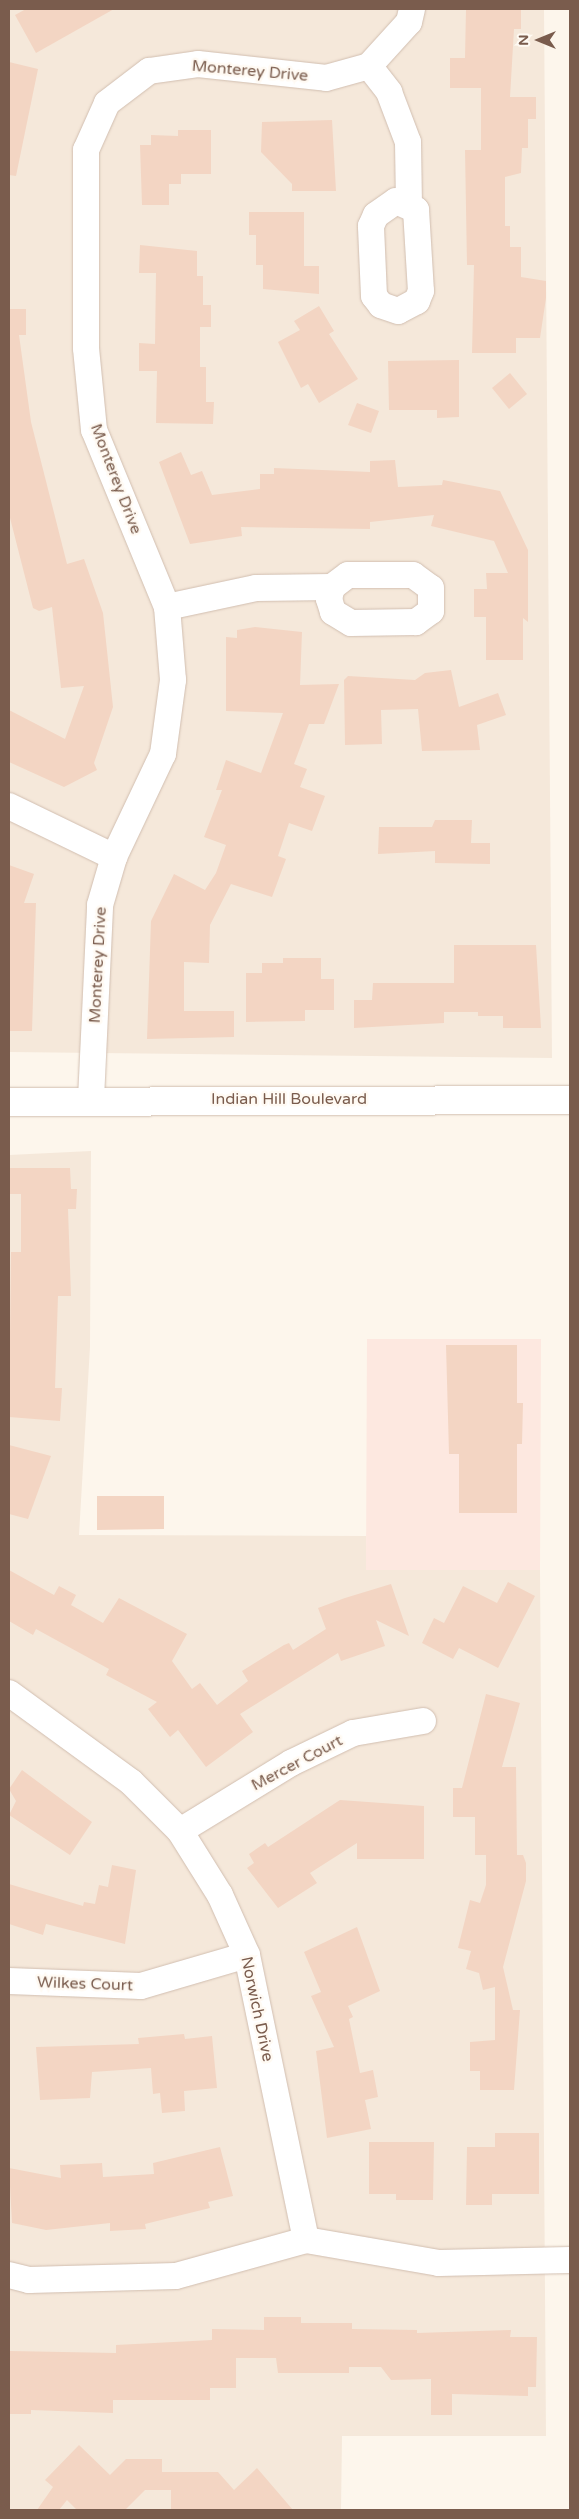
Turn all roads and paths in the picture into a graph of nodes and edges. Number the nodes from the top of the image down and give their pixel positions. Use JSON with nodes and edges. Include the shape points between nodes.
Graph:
{"nodes":[{"id":1,"x":412,"y":9,"type":"edge"},
{"id":2,"x":369,"y":66,"type":"junction"},
{"id":3,"x":409,"y":203,"type":"dead end"},
{"id":4,"x":332,"y":587,"type":"dead end"},
{"id":5,"x":167,"y":607,"type":"junction"},
{"id":6,"x":9,"y":806,"type":"edge"},
{"id":7,"x":114,"y":857,"type":"junction"},
{"id":8,"x":91,"y":1099,"type":"junction"},
{"id":9,"x":570,"y":1100,"type":"edge"},
{"id":10,"x":9,"y":1102,"type":"edge"},
{"id":11,"x":9,"y":1693,"type":"edge"},
{"id":12,"x":423,"y":1721,"type":"dead end"},
{"id":13,"x":180,"y":1831,"type":"junction"},
{"id":14,"x":247,"y":1955,"type":"junction"},
{"id":15,"x":9,"y":1981,"type":"edge"},
{"id":16,"x":306,"y":2240,"type":"junction"},
{"id":17,"x":570,"y":2260,"type":"edge"},
{"id":18,"x":9,"y":2275,"type":"edge"}],
"edges":[{"from":1,"to":2,"type":"street","via":[[409,22]]},
{"from":2,"to":3,"type":"street","via":[[389,92],[408,142]]},
{"from":2,"to":5,"type":"street","name":"Monterey Drive","via":[[326,78],[198,64],[149,71],[107,103],[86,150],[86,348],[94,430]]},
{"from":4,"to":5,"type":"street","via":[[256,588]]},
{"from":5,"to":7,"type":"street","name":"Monterey Drive","via":[[172,680],[163,754]]},
{"from":6,"to":7,"type":"street"},
{"from":7,"to":8,"type":"street","name":"Monterey Drive","via":[[100,905]]},
{"from":8,"to":9,"type":"street","name":"Indian Hill Boulevard"},
{"from":8,"to":10,"type":"street","name":"Indian Hill Boulevard"},
{"from":11,"to":13,"type":"street","name":"Norwich Drive","via":[[131,1782]]},
{"from":12,"to":13,"type":"street","name":"Mercer Court","via":[[353,1733],[291,1763]]},
{"from":13,"to":14,"type":"street","name":"Norwich Drive","via":[[220,1896]]},
{"from":14,"to":15,"type":"street","name":"Wilkes Court","via":[[141,1986]]},
{"from":14,"to":16,"type":"street","name":"Norwich Drive"},
{"from":16,"to":17,"type":"street","via":[[439,2263]]},
{"from":16,"to":18,"type":"street","via":[[176,2276],[28,2280]]}]}
